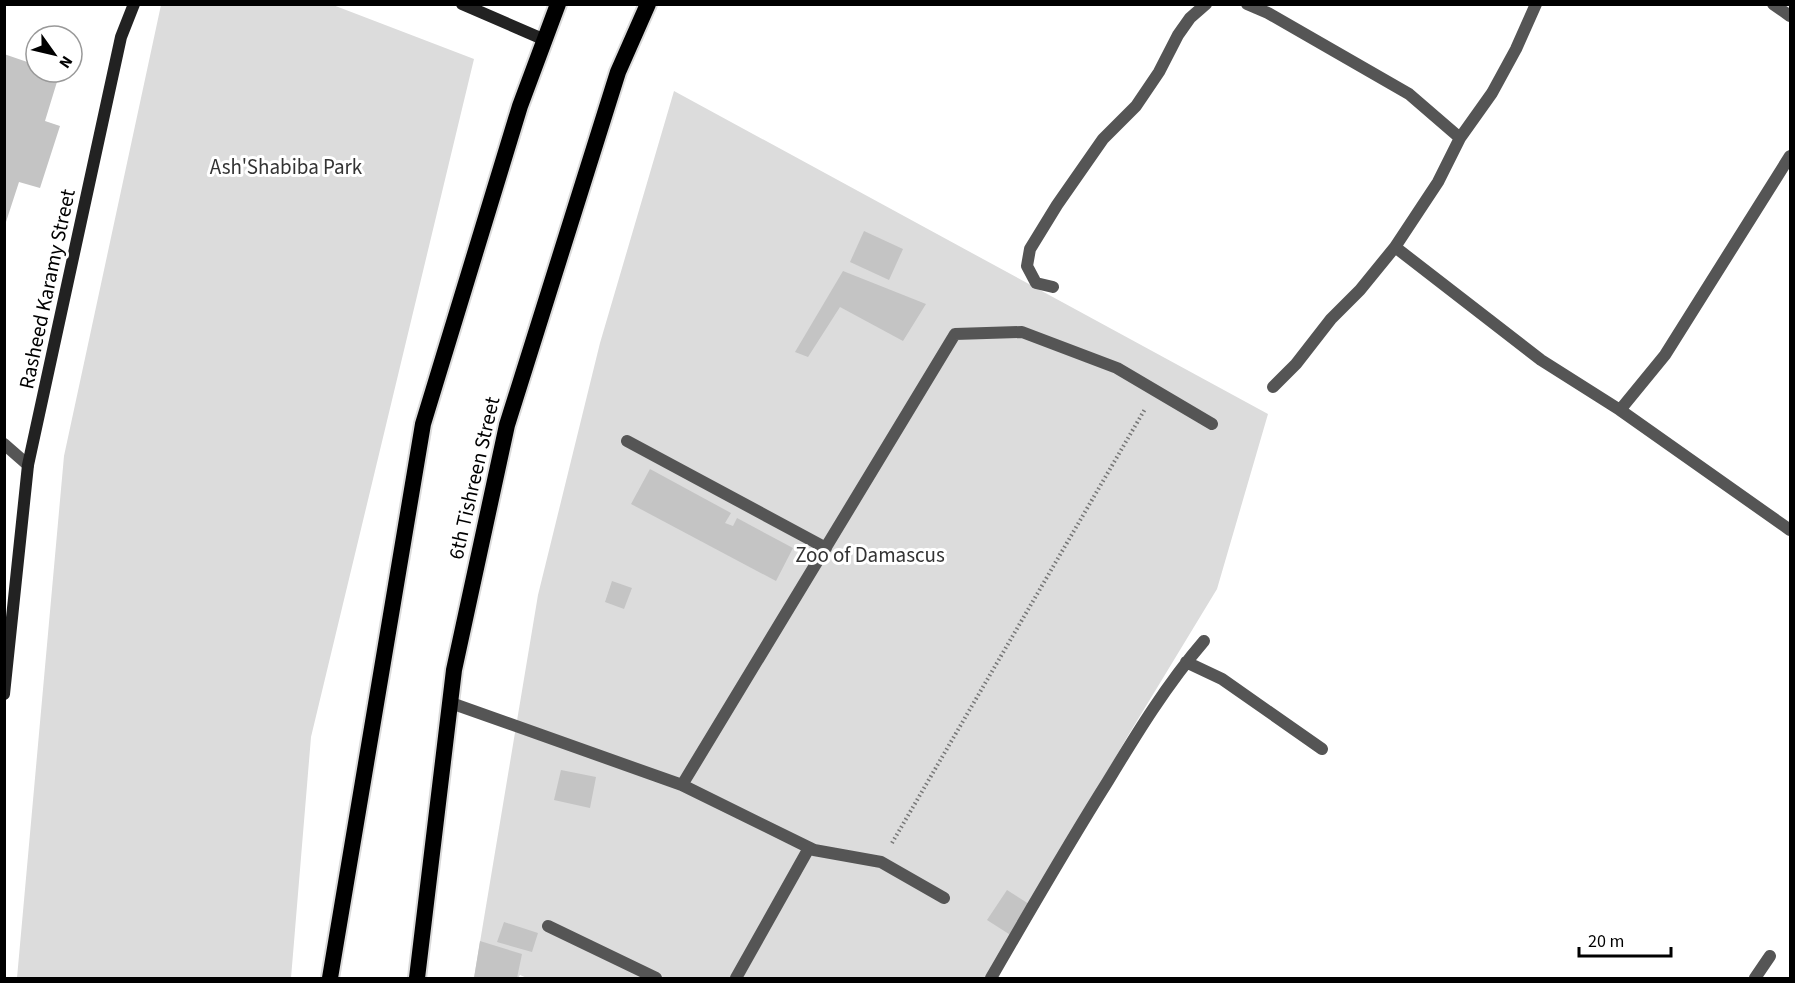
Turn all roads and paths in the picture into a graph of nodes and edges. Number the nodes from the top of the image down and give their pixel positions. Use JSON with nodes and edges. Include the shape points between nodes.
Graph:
{"nodes":[{"id":1,"x":134,"y":4,"type":"edge"},
{"id":2,"x":462,"y":4,"type":"edge"},
{"id":3,"x":558,"y":4,"type":"edge"},
{"id":4,"x":648,"y":4,"type":"edge"},
{"id":5,"x":1206,"y":4,"type":"edge"},
{"id":6,"x":1247,"y":4,"type":"edge"},
{"id":7,"x":1536,"y":4,"type":"edge"},
{"id":8,"x":1773,"y":4,"type":"edge"},
{"id":9,"x":1791,"y":16,"type":"edge"},
{"id":10,"x":544,"y":39,"type":"junction"},
{"id":11,"x":1460,"y":138,"type":"junction"},
{"id":12,"x":1791,"y":156,"type":"edge"},
{"id":13,"x":1395,"y":247,"type":"junction"},
{"id":14,"x":1053,"y":287,"type":"dead end"},
{"id":15,"x":1273,"y":387,"type":"dead end"},
{"id":16,"x":1155,"y":390,"type":"junction"},
{"id":17,"x":1620,"y":410,"type":"junction"},
{"id":18,"x":1212,"y":424,"type":"dead end"},
{"id":19,"x":627,"y":441,"type":"dead end"},
{"id":20,"x":4,"y":444,"type":"edge"},
{"id":21,"x":28,"y":465,"type":"junction"},
{"id":22,"x":1791,"y":531,"type":"edge"},
{"id":23,"x":826,"y":548,"type":"junction"},
{"id":24,"x":1204,"y":641,"type":"dead end"},
{"id":25,"x":1186,"y":662,"type":"junction"},
{"id":26,"x":4,"y":694,"type":"edge"},
{"id":27,"x":451,"y":703,"type":"junction"},
{"id":28,"x":1322,"y":749,"type":"dead end"},
{"id":29,"x":682,"y":785,"type":"junction"},
{"id":30,"x":809,"y":848,"type":"junction"},
{"id":31,"x":881,"y":862,"type":"junction"},
{"id":32,"x":944,"y":898,"type":"dead end"},
{"id":33,"x":548,"y":926,"type":"dead end"},
{"id":34,"x":1770,"y":956,"type":"dead end"},
{"id":35,"x":330,"y":978,"type":"edge"},
{"id":36,"x":417,"y":978,"type":"edge"},
{"id":37,"x":656,"y":978,"type":"edge"},
{"id":38,"x":736,"y":978,"type":"edge"},
{"id":39,"x":991,"y":978,"type":"edge"},
{"id":40,"x":1755,"y":978,"type":"edge"}],
"edges":[{"from":1,"to":21,"type":"main road","name":"Rasheed Karamy Street","via":[[122,38]]},
{"from":2,"to":10,"type":"main road"},
{"from":3,"to":10,"type":"highway"},
{"from":4,"to":27,"type":"highway","name":"6th Tishreen Street","via":[[618,72],[507,425],[454,670]]},
{"from":5,"to":14,"type":"street","via":[[1190,18],[1136,106],[1103,139],[1030,249],[1027,266],[1036,284]]},
{"from":6,"to":11,"type":"street","via":[[1409,94]]},
{"from":7,"to":11,"type":"street","via":[[1492,93]]},
{"from":8,"to":9,"type":"street"},
{"from":10,"to":35,"type":"highway","via":[[423,424]]},
{"from":11,"to":13,"type":"street","via":[[1438,182]]},
{"from":12,"to":17,"type":"street","via":[[1665,355]]},
{"from":13,"to":15,"type":"street"},
{"from":13,"to":17,"type":"street","via":[[1541,360]]},
{"from":16,"to":18,"type":"street"},
{"from":16,"to":23,"type":"street","via":[[1117,368],[1022,332],[955,334]]},
{"from":16,"to":31,"type":"path"},
{"from":17,"to":22,"type":"street"},
{"from":19,"to":23,"type":"street"},
{"from":20,"to":21,"type":"street"},
{"from":21,"to":26,"type":"main road","name":"Rasheed Karamy Street"},
{"from":23,"to":29,"type":"street"},
{"from":24,"to":25,"type":"street"},
{"from":25,"to":28,"type":"street","via":[[1222,679]]},
{"from":25,"to":39,"type":"street","via":[[1127,749]]},
{"from":27,"to":29,"type":"street"},
{"from":27,"to":36,"type":"highway","name":"6th Tishreen Street"},
{"from":29,"to":30,"type":"street"},
{"from":30,"to":31,"type":"street"},
{"from":30,"to":38,"type":"street"},
{"from":31,"to":32,"type":"street"},
{"from":33,"to":37,"type":"street"},
{"from":34,"to":40,"type":"street"}]}
